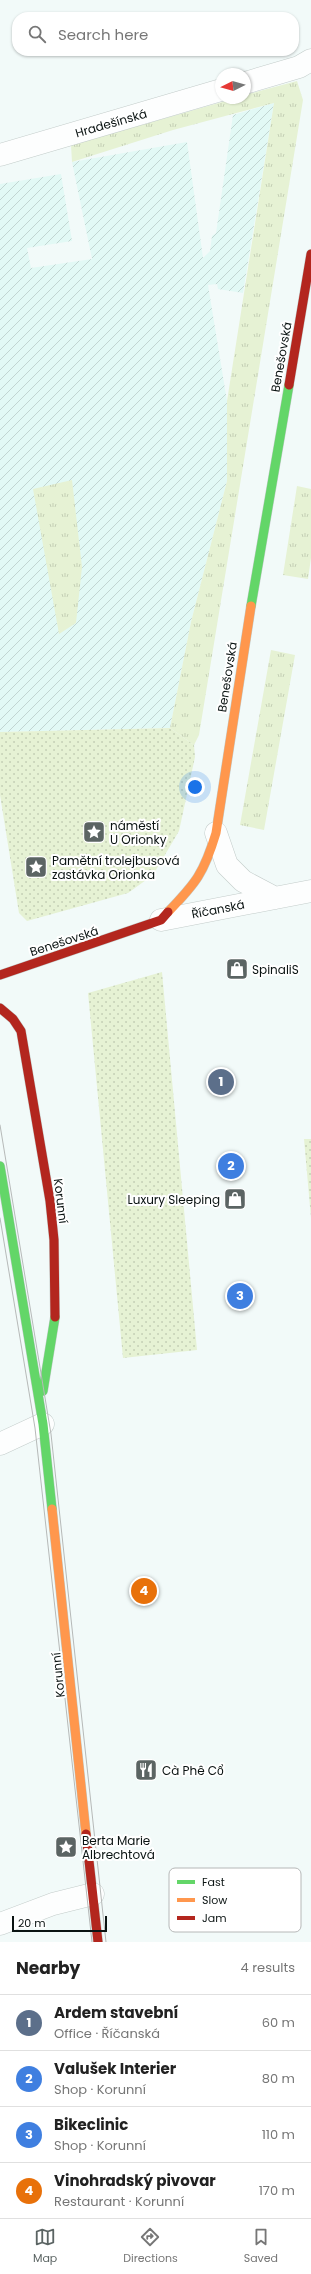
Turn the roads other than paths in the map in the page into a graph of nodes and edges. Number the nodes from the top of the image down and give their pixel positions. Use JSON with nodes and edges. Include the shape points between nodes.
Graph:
{"nodes":[{"id":1,"x":311,"y":60,"type":"edge"},
{"id":2,"x":251,"y":81,"type":"edge"},
{"id":3,"x":215,"y":92,"type":"edge"},
{"id":4,"x":0,"y":155,"type":"edge"},
{"id":5,"x":311,"y":254,"type":"edge"},
{"id":6,"x":216,"y":833,"type":"junction"},
{"id":7,"x":311,"y":891,"type":"edge"},
{"id":8,"x":274,"y":898,"type":"junction"},
{"id":9,"x":161,"y":920,"type":"junction"},
{"id":10,"x":0,"y":975,"type":"edge"},
{"id":11,"x":0,"y":1008,"type":"edge"},
{"id":12,"x":0,"y":1166,"type":"edge"},
{"id":13,"x":41,"y":1415,"type":"junction"},
{"id":14,"x":0,"y":1444,"type":"edge"},
{"id":15,"x":93,"y":1894,"type":"junction"},
{"id":16,"x":0,"y":1924,"type":"edge"},
{"id":17,"x":98,"y":1942,"type":"edge"}],
"edges":[{"from":1,"to":2,"type":"street","via":[[299,67]]},
{"from":3,"to":4,"type":"street","name":"Hradešínská"},
{"from":5,"to":6,"type":"street","name":"Benešovská","via":[[237,689]]},
{"from":6,"to":8,"type":"street","name":"Říčanská","via":[[226,865],[243,881]]},
{"from":6,"to":9,"type":"street","name":"Benešovská","via":[[207,862],[195,884]]},
{"from":7,"to":8,"type":"street","name":"Říčanská"},
{"from":8,"to":9,"type":"street","name":"Říčanská"},
{"from":9,"to":10,"type":"street","name":"Benešovská"},
{"from":11,"to":13,"type":"street","name":"Korunní","via":[[13,1019],[21,1032],[50,1201],[54,1240],[55,1319]]},
{"from":12,"to":13,"type":"street","name":"Korunní"},
{"from":13,"to":14,"type":"street"},
{"from":13,"to":15,"type":"street","name":"Korunní"},
{"from":15,"to":16,"type":"street","via":[[53,1904]]},
{"from":15,"to":17,"type":"street","name":"Korunní"}]}
